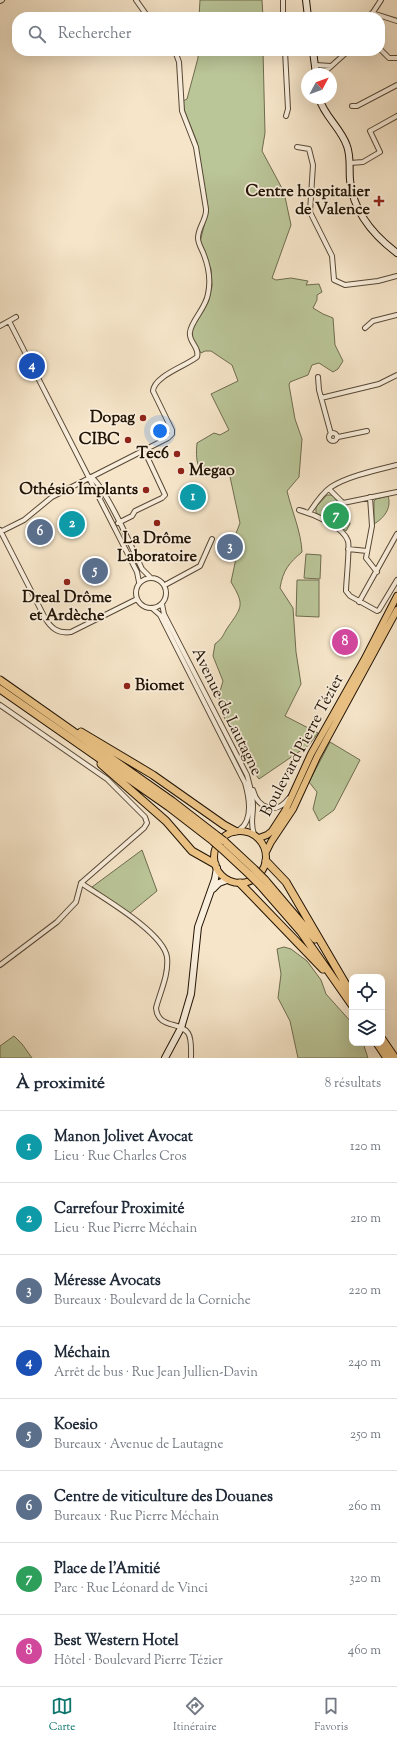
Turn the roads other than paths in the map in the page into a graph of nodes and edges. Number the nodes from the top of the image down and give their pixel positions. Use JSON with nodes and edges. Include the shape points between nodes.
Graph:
{"nodes":[{"id":1,"x":136,"y":0,"type":"edge"},
{"id":2,"x":282,"y":0,"type":"edge"},
{"id":3,"x":306,"y":0,"type":"edge"},
{"id":4,"x":381,"y":0,"type":"edge"},
{"id":5,"x":144,"y":12,"type":"edge"},
{"id":6,"x":283,"y":12,"type":"edge"},
{"id":7,"x":307,"y":12,"type":"edge"},
{"id":8,"x":373,"y":12,"type":"edge"},
{"id":9,"x":385,"y":18,"type":"edge"},
{"id":10,"x":397,"y":21,"type":"edge"},
{"id":11,"x":385,"y":54,"type":"edge"},
{"id":12,"x":177,"y":56,"type":"edge"},
{"id":13,"x":285,"y":56,"type":"edge"},
{"id":14,"x":313,"y":56,"type":"edge"},
{"id":15,"x":342,"y":56,"type":"edge"},
{"id":16,"x":397,"y":58,"type":"edge"},
{"id":17,"x":314,"y":65,"type":"junction"},
{"id":18,"x":331,"y":66,"type":"joint"},
{"id":19,"x":315,"y":68,"type":"edge"},
{"id":20,"x":397,"y":85,"type":"edge"},
{"id":21,"x":322,"y":104,"type":"edge"},
{"id":22,"x":352,"y":106,"type":"dead end"},
{"id":23,"x":286,"y":116,"type":"dead end"},
{"id":24,"x":397,"y":116,"type":"edge"},
{"id":25,"x":297,"y":147,"type":"dead end"},
{"id":26,"x":350,"y":162,"type":"junction"},
{"id":27,"x":397,"y":253,"type":"edge"},
{"id":28,"x":397,"y":276,"type":"edge"},
{"id":29,"x":397,"y":315,"type":"edge"},
{"id":30,"x":16,"y":317,"type":"dead end"},
{"id":31,"x":9,"y":321,"type":"junction"},
{"id":32,"x":0,"y":326,"type":"edge"},
{"id":33,"x":365,"y":328,"type":"dead end"},
{"id":34,"x":397,"y":375,"type":"edge"},
{"id":35,"x":318,"y":377,"type":"dead end"},
{"id":36,"x":321,"y":398,"type":"junction"},
{"id":37,"x":367,"y":431,"type":"dead end"},
{"id":38,"x":331,"y":434,"type":"junction"},
{"id":39,"x":338,"y":437,"type":"junction"},
{"id":40,"x":144,"y":450,"type":"junction"},
{"id":41,"x":397,"y":465,"type":"edge"},
{"id":42,"x":90,"y":477,"type":"junction"},
{"id":43,"x":329,"y":489,"type":"junction"},
{"id":44,"x":397,"y":492,"type":"edge"},
{"id":45,"x":370,"y":497,"type":"junction"},
{"id":46,"x":299,"y":510,"type":"dead end"},
{"id":47,"x":309,"y":513,"type":"junction"},
{"id":48,"x":119,"y":522,"type":"junction"},
{"id":49,"x":113,"y":525,"type":"junction"},
{"id":50,"x":0,"y":531,"type":"edge"},
{"id":51,"x":397,"y":534,"type":"edge"},
{"id":52,"x":212,"y":539,"type":"dead end"},
{"id":53,"x":348,"y":549,"type":"junction"},
{"id":54,"x":367,"y":551,"type":"junction"},
{"id":55,"x":377,"y":572,"type":"junction"},
{"id":56,"x":150,"y":577,"type":"junction"},
{"id":57,"x":397,"y":580,"type":"edge"},
{"id":58,"x":139,"y":582,"type":"junction"},
{"id":59,"x":165,"y":585,"type":"junction"},
{"id":60,"x":397,"y":596,"type":"edge"},
{"id":61,"x":137,"y":600,"type":"junction"},
{"id":62,"x":360,"y":602,"type":"junction"},
{"id":63,"x":162,"y":604,"type":"junction"},
{"id":64,"x":152,"y":608,"type":"junction"},
{"id":65,"x":397,"y":610,"type":"edge"},
{"id":66,"x":0,"y":680,"type":"edge"},
{"id":67,"x":0,"y":689,"type":"edge"},
{"id":68,"x":12,"y":689,"type":"junction"},
{"id":69,"x":0,"y":705,"type":"edge"},
{"id":70,"x":60,"y":730,"type":"junction"},
{"id":71,"x":247,"y":775,"type":"junction"},
{"id":72,"x":300,"y":777,"type":"junction"},
{"id":73,"x":237,"y":831,"type":"junction"},
{"id":74,"x":256,"y":836,"type":"junction"},
{"id":75,"x":215,"y":838,"type":"junction"},
{"id":76,"x":266,"y":852,"type":"junction"},
{"id":77,"x":266,"y":861,"type":"junction"},
{"id":78,"x":215,"y":865,"type":"junction"},
{"id":79,"x":227,"y":880,"type":"junction"},
{"id":80,"x":81,"y":882,"type":"junction"},
{"id":81,"x":240,"y":883,"type":"junction"},
{"id":82,"x":210,"y":892,"type":"junction"},
{"id":83,"x":0,"y":965,"type":"edge"},
{"id":84,"x":341,"y":984,"type":"junction"},
{"id":85,"x":349,"y":991,"type":"edge"},
{"id":86,"x":349,"y":1000,"type":"edge"},
{"id":87,"x":181,"y":1028,"type":"junction"},
{"id":88,"x":385,"y":1043,"type":"edge"},
{"id":89,"x":379,"y":1046,"type":"edge"},
{"id":90,"x":165,"y":1058,"type":"edge"},
{"id":91,"x":191,"y":1058,"type":"edge"},
{"id":92,"x":387,"y":1058,"type":"edge"},
{"id":93,"x":395,"y":1058,"type":"edge"}],
"edges":[{"from":1,"to":5,"type":"street"},
{"from":2,"to":6,"type":"street"},
{"from":3,"to":7,"type":"main road"},
{"from":4,"to":8,"type":"street"},
{"from":9,"to":10,"type":"street"},
{"from":11,"to":16,"type":"street","via":[[390,58]]},
{"from":12,"to":40,"type":"street","via":[[182,110],[196,147],[206,209],[198,239],[208,266],[210,280],[205,304],[190,331],[190,338],[197,348],[197,357],[161,378],[153,387],[172,432],[168,438]]},
{"from":13,"to":23,"type":"street","via":[[288,109]]},
{"from":14,"to":17,"type":"main road"},
{"from":15,"to":18,"type":"street"},
{"from":17,"to":18,"type":"street"},
{"from":17,"to":19,"type":"main road"},
{"from":20,"to":22,"type":"street","via":[[358,106]]},
{"from":21,"to":26,"type":"main road","via":[[344,138]]},
{"from":24,"to":26,"type":"street","via":[[370,131],[380,152],[363,162]]},
{"from":25,"to":28,"type":"street","via":[[309,149],[313,165],[310,212],[332,256],[334,280],[345,285]]},
{"from":26,"to":27,"type":"main road","via":[[352,192],[357,207],[370,228]]},
{"from":29,"to":33,"type":"street","via":[[373,322]]},
{"from":30,"to":31,"type":"street"},
{"from":31,"to":32,"type":"street"},
{"from":31,"to":42,"type":"street"},
{"from":34,"to":36,"type":"street","via":[[379,384]]},
{"from":35,"to":36,"type":"street"},
{"from":36,"to":38,"type":"street"},
{"from":37,"to":39,"type":"street"},
{"from":38,"to":39,"type":"street","via":[[334,433]]},
{"from":38,"to":39,"type":"street","via":[[329,436],[332,442]]},
{"from":40,"to":42,"type":"street"},
{"from":40,"to":48,"type":"street","via":[[165,495]]},
{"from":41,"to":43,"type":"street","via":[[344,481]]},
{"from":42,"to":48,"type":"street","via":[[95,479],[103,491]]},
{"from":42,"to":49,"type":"street"},
{"from":42,"to":50,"type":"street","via":[[52,497],[24,520]]},
{"from":43,"to":45,"type":"street","via":[[343,503]]},
{"from":43,"to":47,"type":"street"},
{"from":44,"to":45,"type":"street"},
{"from":45,"to":54,"type":"street","via":[[372,526]]},
{"from":46,"to":47,"type":"street"},
{"from":47,"to":53,"type":"street","via":[[330,523],[342,533],[348,542]]},
{"from":48,"to":49,"type":"street"},
{"from":48,"to":56,"type":"street","via":[[142,569]]},
{"from":49,"to":58,"type":"street","via":[[137,572]]},
{"from":50,"to":61,"type":"street","via":[[45,618],[56,630],[64,633],[78,629]]},
{"from":51,"to":55,"type":"street"},
{"from":52,"to":59,"type":"street","via":[[200,566]]},
{"from":53,"to":54,"type":"street"},
{"from":53,"to":62,"type":"street","via":[[346,591]]},
{"from":54,"to":55,"type":"street","via":[[366,558]]},
{"from":55,"to":62,"type":"street"},
{"from":56,"to":58,"type":"street"},
{"from":56,"to":59,"type":"street","via":[[157,578]]},
{"from":57,"to":62,"type":"street","via":[[379,610],[376,611]]},
{"from":58,"to":61,"type":"street"},
{"from":59,"to":63,"type":"street","via":[[166,595]]},
{"from":60,"to":72,"type":"main road","name":"Boulevard Pierre Tézier"},
{"from":61,"to":64,"type":"street"},
{"from":63,"to":64,"type":"street"},
{"from":63,"to":71,"type":"street","name":"Avenue de Lautagne","via":[[164,614]]},
{"from":64,"to":73,"type":"street","name":"Avenue de Lautagne","via":[[160,615],[245,783],[250,804],[246,822]]},
{"from":65,"to":76,"type":"main road","name":"Boulevard Pierre Tézier","via":[[317,757],[293,809]]},
{"from":66,"to":68,"type":"highway"},
{"from":67,"to":70,"type":"highway"},
{"from":68,"to":73,"type":"highway"},
{"from":68,"to":75,"type":"highway","via":[[172,801]]},
{"from":69,"to":80,"type":"street","via":[[107,779],[145,817],[147,823],[144,828]]},
{"from":70,"to":75,"type":"highway"},
{"from":70,"to":78,"type":"highway","via":[[166,820],[188,847]]},
{"from":71,"to":72,"type":"street","via":[[256,800],[271,808],[285,803]]},
{"from":71,"to":74,"type":"street","name":"Avenue de Lautagne","via":[[252,793],[251,825]]},
{"from":72,"to":74,"type":"main road","name":"Boulevard Pierre Tézier","via":[[288,806],[269,834]]},
{"from":73,"to":74,"type":"main road"},
{"from":73,"to":78,"type":"main road","via":[[226,834],[219,842],[215,849]]},
{"from":74,"to":76,"type":"main road"},
{"from":75,"to":84,"type":"highway","bridge":true,"via":[[262,882]]},
{"from":76,"to":77,"type":"main road"},
{"from":77,"to":81,"type":"main road","via":[[259,876]]},
{"from":77,"to":84,"type":"highway","via":[[286,882]]},
{"from":78,"to":79,"type":"main road"},
{"from":78,"to":82,"type":"main road"},
{"from":79,"to":81,"type":"main road"},
{"from":79,"to":82,"type":"main road","via":[[219,883]]},
{"from":80,"to":83,"type":"street","via":[[76,902],[56,922]]},
{"from":80,"to":87,"type":"street","via":[[145,927],[165,948],[167,971],[156,1012],[161,1020]]},
{"from":81,"to":84,"type":"highway"},
{"from":82,"to":87,"type":"main road","via":[[198,927],[191,994]]},
{"from":84,"to":85,"type":"highway"},
{"from":84,"to":86,"type":"highway"},
{"from":87,"to":90,"type":"main road"},
{"from":87,"to":91,"type":"street","via":[[189,1034]]},
{"from":88,"to":93,"type":"highway"},
{"from":89,"to":92,"type":"highway"}]}
